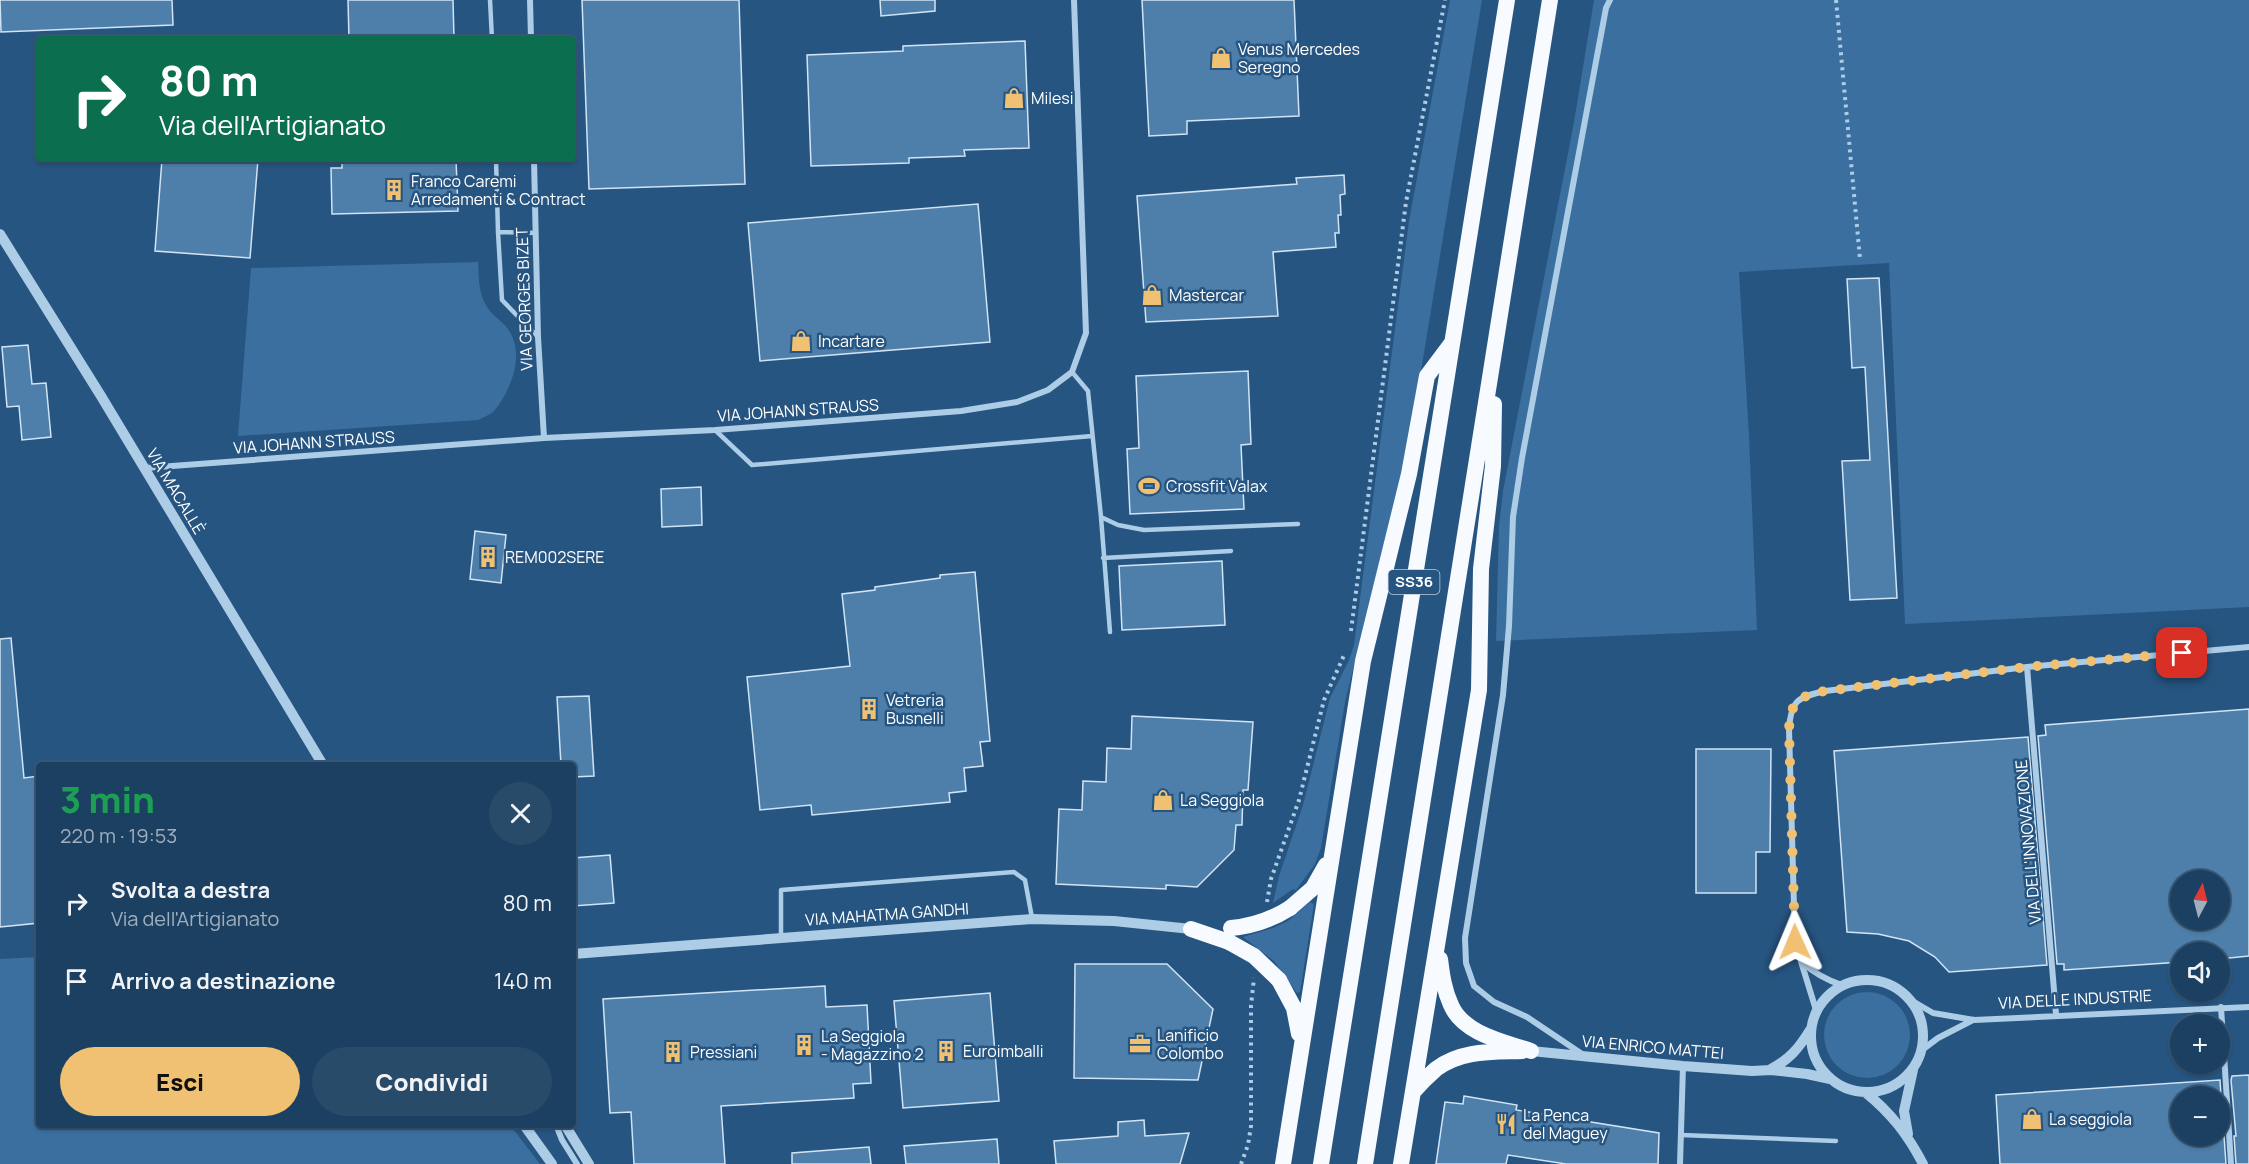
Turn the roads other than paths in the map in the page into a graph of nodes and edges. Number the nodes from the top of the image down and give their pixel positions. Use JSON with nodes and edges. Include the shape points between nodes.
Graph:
{"nodes":[{"id":1,"x":490,"y":0,"type":"edge"},
{"id":2,"x":530,"y":0,"type":"edge"},
{"id":3,"x":1074,"y":0,"type":"edge"},
{"id":4,"x":1507,"y":0,"type":"edge"},
{"id":5,"x":1550,"y":0,"type":"edge"},
{"id":6,"x":1611,"y":0,"type":"edge"},
{"id":7,"x":492,"y":36,"type":"edge"},
{"id":8,"x":531,"y":36,"type":"edge"},
{"id":9,"x":496,"y":162,"type":"edge"},
{"id":10,"x":534,"y":162,"type":"edge"},
{"id":11,"x":498,"y":232,"type":"junction"},
{"id":12,"x":0,"y":234,"type":"edge"},
{"id":13,"x":536,"y":234,"type":"junction"},
{"id":14,"x":1454,"y":334,"type":"junction"},
{"id":15,"x":538,"y":337,"type":"junction"},
{"id":16,"x":1496,"y":340,"type":"junction"},
{"id":17,"x":1072,"y":372,"type":"junction"},
{"id":18,"x":716,"y":430,"type":"junction"},
{"id":19,"x":1092,"y":436,"type":"junction"},
{"id":20,"x":544,"y":438,"type":"junction"},
{"id":21,"x":145,"y":468,"type":"junction"},
{"id":22,"x":1101,"y":517,"type":"junction"},
{"id":23,"x":1298,"y":524,"type":"dead end"},
{"id":24,"x":1231,"y":551,"type":"dead end"},
{"id":25,"x":1103,"y":558,"type":"junction"},
{"id":26,"x":1110,"y":632,"type":"dead end"},
{"id":27,"x":2249,"y":647,"type":"edge"},
{"id":28,"x":2027,"y":667,"type":"junction"},
{"id":29,"x":321,"y":762,"type":"edge"},
{"id":30,"x":1333,"y":845,"type":"junction"},
{"id":31,"x":1032,"y":919,"type":"junction"},
{"id":32,"x":1191,"y":929,"type":"joint"},
{"id":33,"x":1230,"y":935,"type":"junction"},
{"id":34,"x":781,"y":937,"type":"junction"},
{"id":35,"x":1438,"y":941,"type":"junction"},
{"id":36,"x":586,"y":953,"type":"junction"},
{"id":37,"x":576,"y":954,"type":"edge"},
{"id":38,"x":576,"y":958,"type":"edge"},
{"id":39,"x":1800,"y":959,"type":"junction"},
{"id":40,"x":1842,"y":985,"type":"junction"},
{"id":41,"x":1909,"y":999,"type":"junction"},
{"id":42,"x":2249,"y":1006,"type":"edge"},
{"id":43,"x":2221,"y":1007,"type":"junction"},
{"id":44,"x":1816,"y":1010,"type":"junction"},
{"id":45,"x":2056,"y":1014,"type":"junction"},
{"id":46,"x":1974,"y":1020,"type":"junction"},
{"id":47,"x":1810,"y":1028,"type":"junction"},
{"id":48,"x":1922,"y":1050,"type":"junction"},
{"id":49,"x":1532,"y":1051,"type":"junction"},
{"id":50,"x":1300,"y":1056,"type":"junction"},
{"id":51,"x":1588,"y":1057,"type":"junction"},
{"id":52,"x":1683,"y":1066,"type":"junction"},
{"id":53,"x":1914,"y":1067,"type":"junction"},
{"id":54,"x":1771,"y":1070,"type":"junction"},
{"id":55,"x":1830,"y":1079,"type":"junction"},
{"id":56,"x":1413,"y":1092,"type":"junction"},
{"id":57,"x":1865,"y":1092,"type":"junction"},
{"id":58,"x":526,"y":1128,"type":"edge"},
{"id":59,"x":557,"y":1128,"type":"edge"},
{"id":60,"x":567,"y":1128,"type":"edge"},
{"id":61,"x":1681,"y":1135,"type":"junction"},
{"id":62,"x":1908,"y":1137,"type":"junction"},
{"id":63,"x":1836,"y":1141,"type":"dead end"},
{"id":64,"x":552,"y":1164,"type":"edge"},
{"id":65,"x":577,"y":1164,"type":"edge"},
{"id":66,"x":589,"y":1164,"type":"edge"},
{"id":67,"x":1283,"y":1164,"type":"edge"},
{"id":68,"x":1321,"y":1164,"type":"edge"},
{"id":69,"x":1365,"y":1164,"type":"edge"},
{"id":70,"x":1401,"y":1164,"type":"edge"},
{"id":71,"x":1680,"y":1164,"type":"edge"},
{"id":72,"x":1923,"y":1164,"type":"edge"},
{"id":73,"x":2231,"y":1164,"type":"edge"}],
"edges":[{"from":1,"to":7,"type":"lane"},
{"from":2,"to":8,"type":"street"},
{"from":3,"to":17,"type":"street","via":[[1086,333]]},
{"from":4,"to":14,"type":"highway","number":"SS36"},
{"from":5,"to":16,"type":"highway","number":"SS36"},
{"from":6,"to":51,"type":"street","via":[[1606,8],[1522,458],[1513,517],[1503,694],[1465,938],[1466,963],[1474,986],[1494,1002],[1527,1017]]},
{"from":9,"to":11,"type":"lane"},
{"from":10,"to":13,"type":"street","name":"VIA GEORGES BIZET"},
{"from":11,"to":13,"type":"lane"},
{"from":11,"to":15,"type":"lane","via":[[502,300]]},
{"from":12,"to":21,"type":"street","name":"VIA MACALLÈ"},
{"from":13,"to":15,"type":"street","name":"VIA GEORGES BIZET"},
{"from":14,"to":30,"type":"highway","via":[[1425,383],[1412,462],[1363,661]]},
{"from":14,"to":68,"type":"highway","number":"SS36"},
{"from":15,"to":20,"type":"street","name":"VIA GEORGES BIZET"},
{"from":16,"to":35,"type":"highway","via":[[1493,466],[1481,569],[1479,690]]},
{"from":16,"to":69,"type":"highway","number":"SS36"},
{"from":17,"to":18,"type":"street","name":"VIA JOHANN STRAUSS","via":[[1048,390],[1017,402],[962,411]]},
{"from":17,"to":19,"type":"lane","via":[[1088,391]]},
{"from":18,"to":19,"type":"lane","via":[[752,465]]},
{"from":18,"to":20,"type":"street","name":"VIA JOHANN STRAUSS"},
{"from":19,"to":22,"type":"lane"},
{"from":20,"to":21,"type":"street","name":"VIA JOHANN STRAUSS"},
{"from":21,"to":29,"type":"street","name":"VIA MACALLÈ"},
{"from":22,"to":23,"type":"lane","via":[[1144,530]]},
{"from":22,"to":25,"type":"lane"},
{"from":24,"to":25,"type":"lane"},
{"from":25,"to":26,"type":"lane"},
{"from":27,"to":28,"type":"street"},
{"from":28,"to":39,"type":"street","via":[[1825,691],[1796,702],[1790,711],[1789,729],[1795,942]]},
{"from":28,"to":45,"type":"street","name":"VIA DELL'INNOVAZIONE"},
{"from":30,"to":33,"type":"highway","bridge":true,"via":[[1313,888],[1275,918]]},
{"from":30,"to":50,"type":"highway"},
{"from":31,"to":32,"type":"street","name":"VIA MAHATMA GANDHI","via":[[1114,921]]},
{"from":31,"to":34,"type":"street","name":"VIA MAHATMA GANDHI"},
{"from":31,"to":34,"type":"lane","via":[[1025,880],[1014,872],[781,890]]},
{"from":32,"to":33,"type":"highway"},
{"from":33,"to":50,"type":"highway","bridge":true,"via":[[1279,980],[1287,993],[1296,1016]]},
{"from":34,"to":36,"type":"street","name":"VIA MAHATMA GANDHI"},
{"from":35,"to":49,"type":"highway","via":[[1444,985],[1452,1008],[1467,1024],[1487,1036]]},
{"from":35,"to":56,"type":"highway"},
{"from":36,"to":37,"type":"street","name":"VIA MAHATMA GANDHI"},
{"from":36,"to":38,"type":"street","name":"VIA MAHATMA GANDHI"},
{"from":39,"to":40,"type":"street","via":[[1826,981]]},
{"from":39,"to":44,"type":"street"},
{"from":40,"to":41,"type":"street","name":"VIA DELLE INDUSTRIE","via":[[1878,980]]},
{"from":40,"to":44,"type":"street","via":[[1827,995]]},
{"from":41,"to":46,"type":"street","name":"VIA DELLE INDUSTRIE","via":[[1934,1013]]},
{"from":41,"to":48,"type":"street","via":[[1919,1014]]},
{"from":42,"to":43,"type":"street","name":"VIA DELLE INDUSTRIE"},
{"from":43,"to":45,"type":"street","name":"VIA DELLE INDUSTRIE"},
{"from":43,"to":73,"type":"street"},
{"from":44,"to":47,"type":"street"},
{"from":45,"to":46,"type":"street","name":"VIA DELLE INDUSTRIE"},
{"from":46,"to":48,"type":"street","name":"VIA DELLE INDUSTRIE"},
{"from":47,"to":54,"type":"street","via":[[1799,1049]]},
{"from":47,"to":55,"type":"street","via":[[1811,1047],[1818,1065]]},
{"from":48,"to":53,"type":"street"},
{"from":49,"to":51,"type":"street","name":"VIA ENRICO MATTEI"},
{"from":49,"to":56,"type":"highway","via":[[1475,1053],[1455,1059],[1437,1069]]},
{"from":50,"to":67,"type":"highway"},
{"from":51,"to":52,"type":"street","name":"VIA ENRICO MATTEI"},
{"from":52,"to":54,"type":"street","name":"VIA ENRICO MATTEI"},
{"from":52,"to":61,"type":"street"},
{"from":53,"to":57,"type":"street","via":[[1901,1081],[1884,1090]]},
{"from":53,"to":62,"type":"street","via":[[1904,1111]]},
{"from":54,"to":55,"type":"street","name":"VIA ENRICO MATTEI"},
{"from":55,"to":57,"type":"street","via":[[1847,1089]]},
{"from":56,"to":70,"type":"highway"},
{"from":57,"to":62,"type":"street","via":[[1885,1107]]},
{"from":58,"to":64,"type":"street"},
{"from":59,"to":65,"type":"street"},
{"from":60,"to":66,"type":"street"},
{"from":61,"to":63,"type":"lane"},
{"from":61,"to":71,"type":"street"},
{"from":62,"to":72,"type":"street"}]}
